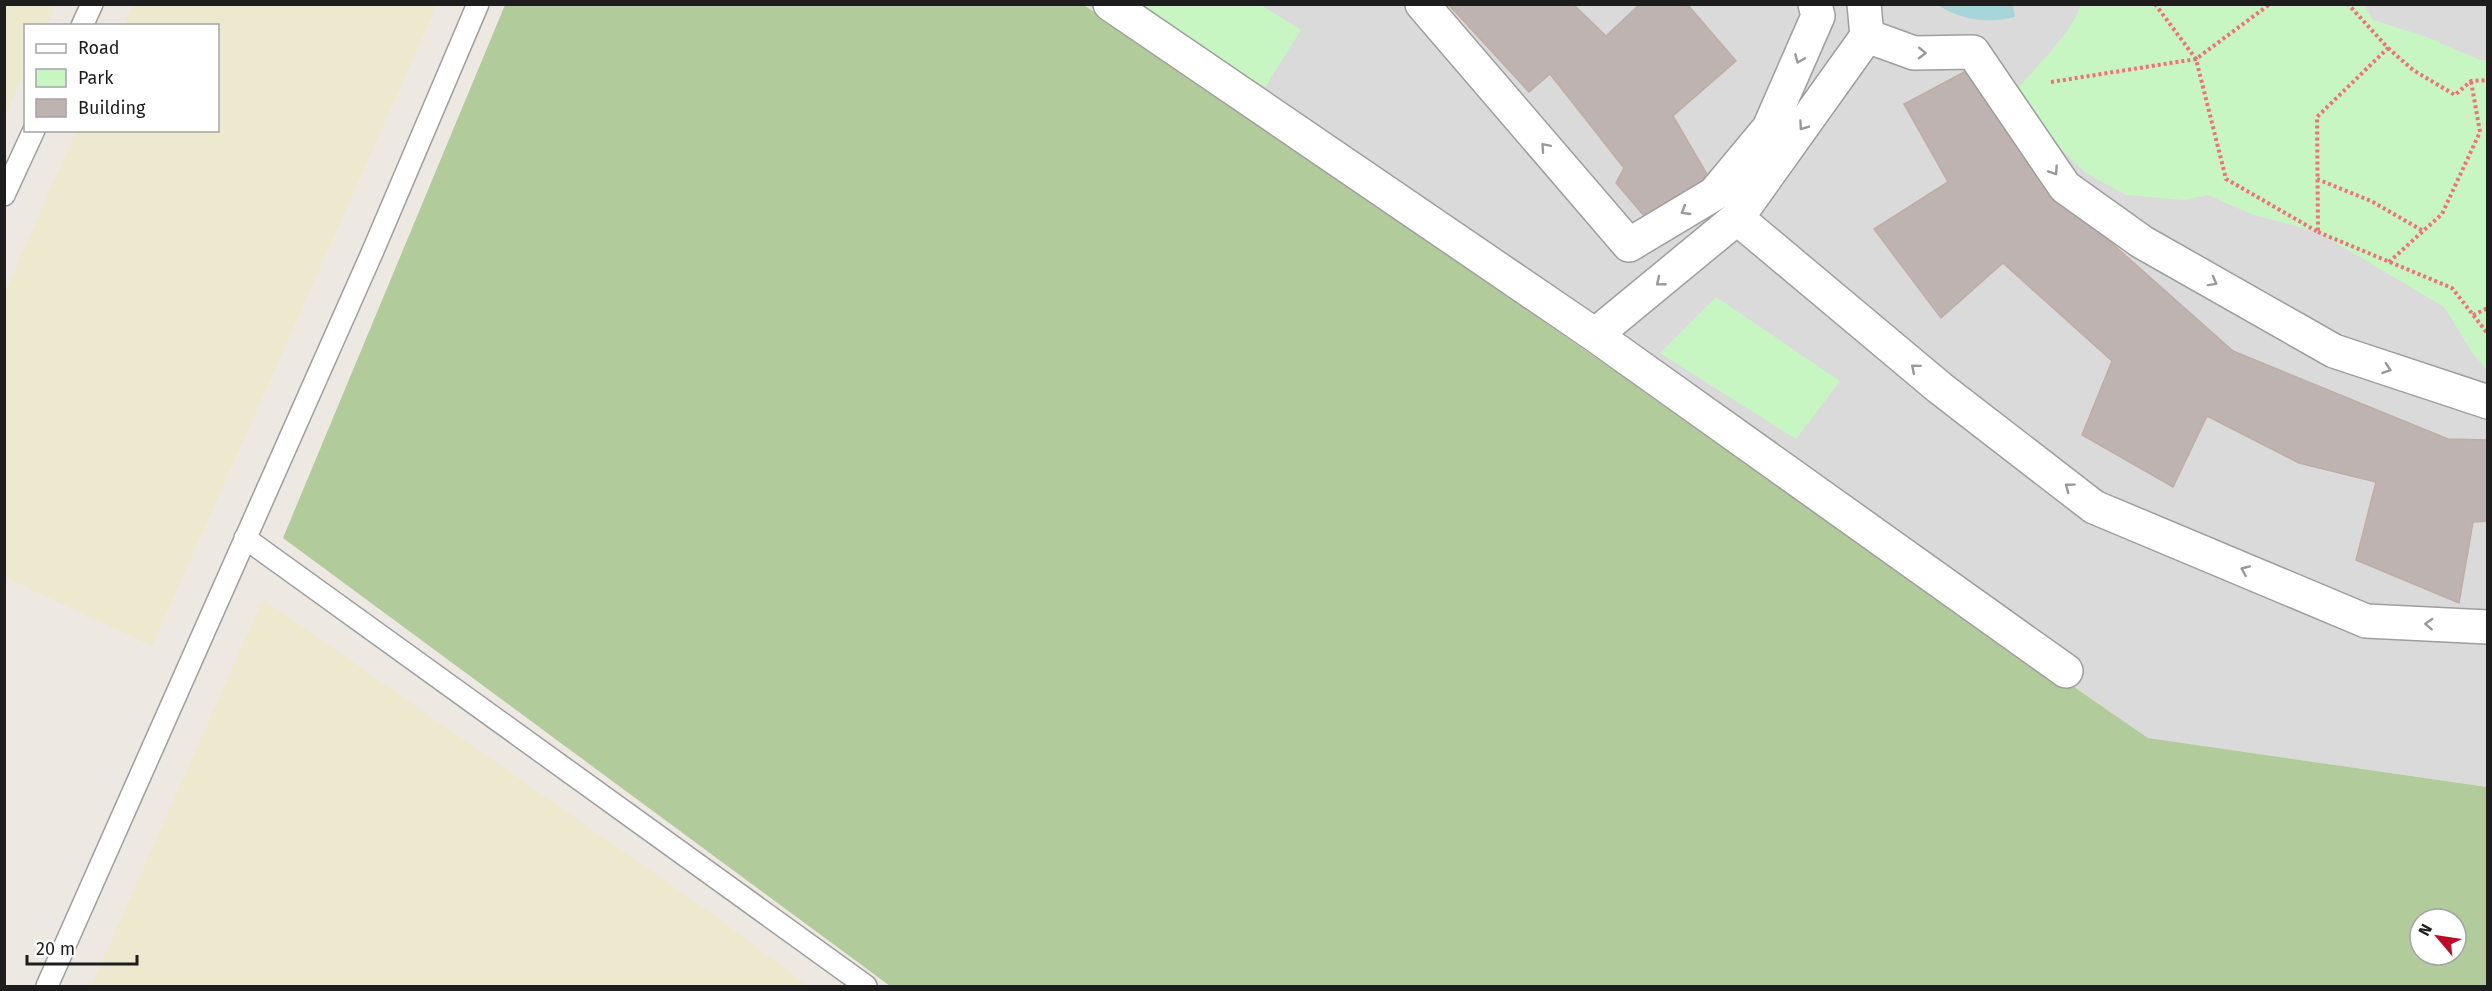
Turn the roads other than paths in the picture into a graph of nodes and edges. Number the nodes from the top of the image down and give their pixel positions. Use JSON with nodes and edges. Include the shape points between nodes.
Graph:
{"nodes":[{"id":1,"x":92,"y":4,"type":"edge"},
{"id":2,"x":478,"y":4,"type":"edge"},
{"id":3,"x":1110,"y":4,"type":"edge"},
{"id":4,"x":1422,"y":4,"type":"edge"},
{"id":5,"x":1815,"y":4,"type":"edge"},
{"id":6,"x":1864,"y":4,"type":"edge"},
{"id":7,"x":83,"y":24,"type":"edge"},
{"id":8,"x":1867,"y":36,"type":"junction"},
{"id":9,"x":33,"y":132,"type":"edge"},
{"id":10,"x":1760,"y":162,"type":"junction"},
{"id":11,"x":4,"y":195,"type":"edge"},
{"id":12,"x":1737,"y":218,"type":"junction"},
{"id":13,"x":1595,"y":335,"type":"junction"},
{"id":14,"x":2487,"y":402,"type":"edge"},
{"id":15,"x":245,"y":538,"type":"junction"},
{"id":16,"x":2487,"y":627,"type":"edge"},
{"id":17,"x":2066,"y":671,"type":"dead end"},
{"id":18,"x":47,"y":987,"type":"edge"},
{"id":19,"x":866,"y":987,"type":"edge"}],
"edges":[{"from":1,"to":7,"type":"lane"},
{"from":2,"to":15,"type":"lane"},
{"from":3,"to":13,"type":"street"},
{"from":10,"to":4,"type":"street","one_way":true,"via":[[1629,245]]},
{"from":5,"to":10,"type":"street","one_way":true,"via":[[1818,16],[1769,128]]},
{"from":6,"to":8,"type":"street"},
{"from":8,"to":10,"type":"street","one_way":true},
{"from":8,"to":14,"type":"street","one_way":true,"via":[[1914,53],[1973,52],[2065,187],[2142,242],[2334,351]]},
{"from":9,"to":11,"type":"lane"},
{"from":10,"to":12,"type":"street"},
{"from":12,"to":13,"type":"street","one_way":true},
{"from":16,"to":12,"type":"street","one_way":true,"via":[[2366,621],[2094,507],[1940,388]]},
{"from":13,"to":17,"type":"street"},
{"from":15,"to":18,"type":"lane"},
{"from":15,"to":19,"type":"lane"}]}
